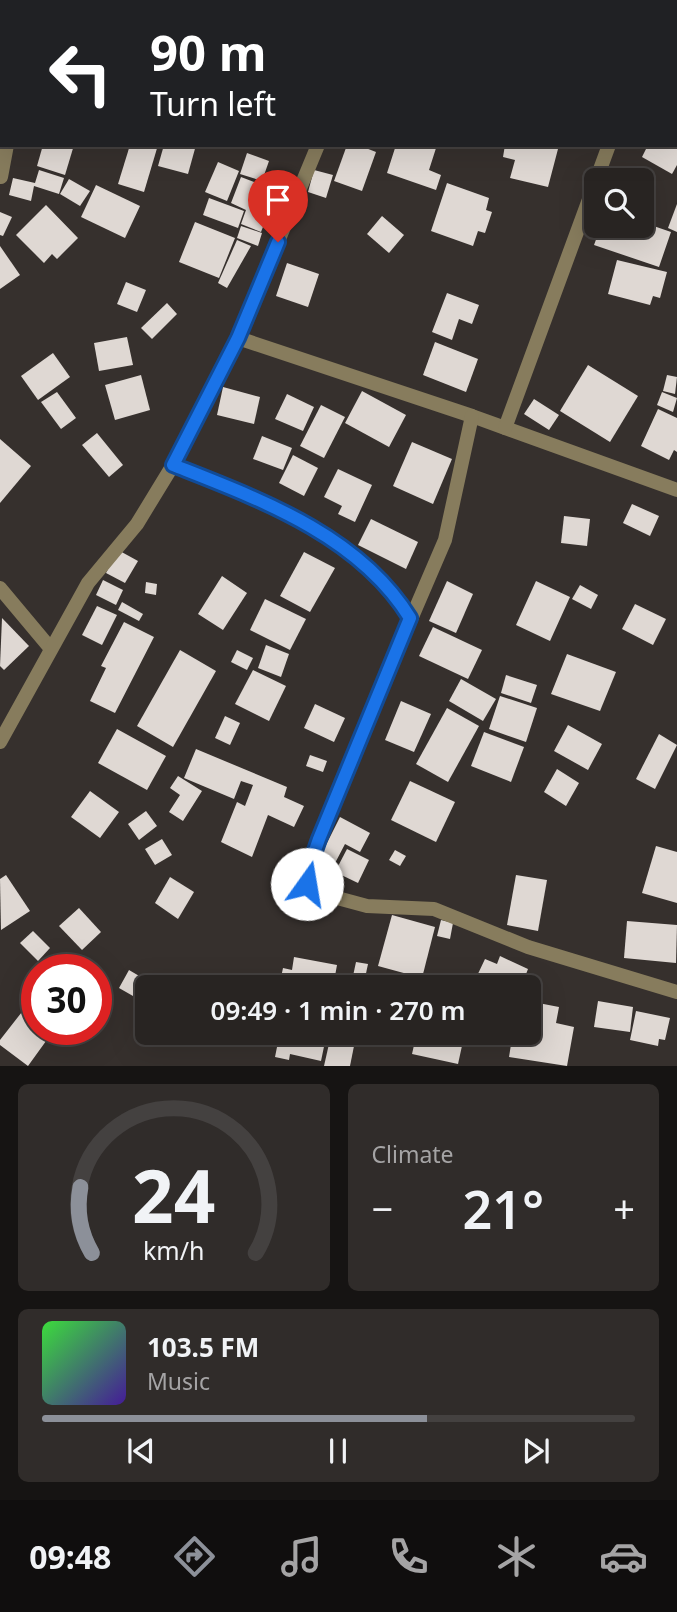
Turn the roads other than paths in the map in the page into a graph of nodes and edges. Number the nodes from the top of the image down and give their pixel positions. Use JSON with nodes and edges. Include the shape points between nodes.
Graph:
{"nodes":[{"id":1,"x":7,"y":147,"type":"edge"},
{"id":2,"x":317,"y":147,"type":"edge"},
{"id":3,"x":608,"y":147,"type":"edge"},
{"id":4,"x":1,"y":177,"type":"edge"},
{"id":5,"x":238,"y":338,"type":"junction"},
{"id":6,"x":472,"y":416,"type":"junction"},
{"id":7,"x":505,"y":428,"type":"junction"},
{"id":8,"x":173,"y":465,"type":"junction"},
{"id":9,"x":677,"y":490,"type":"edge"},
{"id":10,"x":0,"y":588,"type":"edge"},
{"id":11,"x":410,"y":618,"type":"junction"},
{"id":12,"x":51,"y":649,"type":"junction"},
{"id":13,"x":0,"y":741,"type":"edge"},
{"id":14,"x":677,"y":992,"type":"edge"}],
"edges":[{"from":1,"to":4,"type":"street"},
{"from":2,"to":5,"type":"street"},
{"from":3,"to":7,"type":"street"},
{"from":5,"to":6,"type":"street"},
{"from":5,"to":8,"type":"street"},
{"from":6,"to":7,"type":"street"},
{"from":6,"to":11,"type":"street","via":[[445,540]]},
{"from":7,"to":9,"type":"street"},
{"from":8,"to":11,"type":"street","via":[[263,500],[334,542],[373,571]]},
{"from":8,"to":12,"type":"street","via":[[137,524],[88,583]]},
{"from":10,"to":12,"type":"street"},
{"from":11,"to":14,"type":"street","via":[[315,850],[307,884],[331,898],[367,906],[434,909],[528,947]]},
{"from":12,"to":13,"type":"street"}]}
